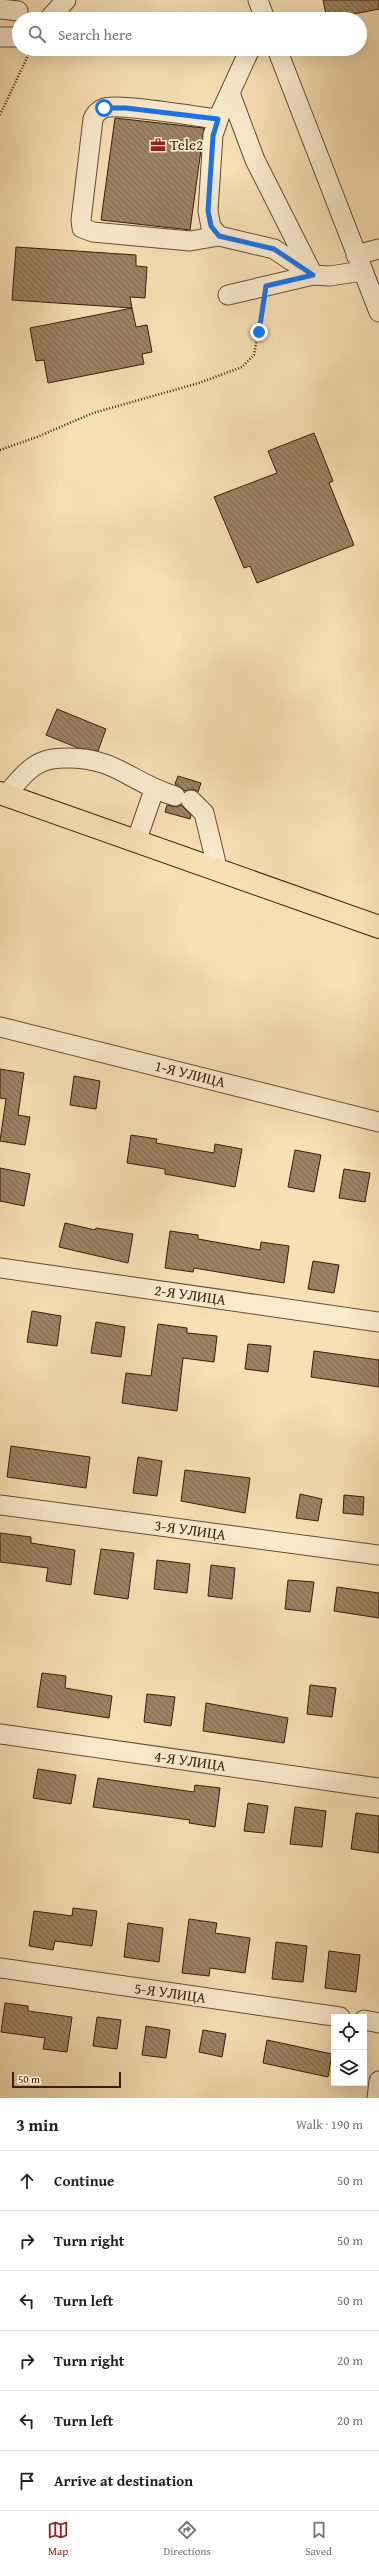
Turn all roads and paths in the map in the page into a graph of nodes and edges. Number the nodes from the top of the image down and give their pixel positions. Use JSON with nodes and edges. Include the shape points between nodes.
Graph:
{"nodes":[{"id":1,"x":66,"y":0,"type":"edge"},
{"id":2,"x":55,"y":12,"type":"edge"},
{"id":3,"x":0,"y":37,"type":"edge"},
{"id":4,"x":12,"y":37,"type":"edge"},
{"id":5,"x":28,"y":56,"type":"edge"},
{"id":6,"x":247,"y":56,"type":"edge"},
{"id":7,"x":280,"y":56,"type":"edge"},
{"id":8,"x":230,"y":92,"type":"junction"},
{"id":9,"x":0,"y":115,"type":"edge"},
{"id":10,"x":218,"y":119,"type":"junction"},
{"id":11,"x":219,"y":236,"type":"junction"},
{"id":12,"x":379,"y":249,"type":"edge"},
{"id":13,"x":360,"y":263,"type":"junction"},
{"id":14,"x":313,"y":275,"type":"junction"},
{"id":15,"x":266,"y":286,"type":"junction"},
{"id":16,"x":228,"y":295,"type":"dead end"},
{"id":17,"x":379,"y":312,"type":"edge"},
{"id":18,"x":0,"y":450,"type":"edge"},
{"id":19,"x":154,"y":790,"type":"junction"},
{"id":20,"x":3,"y":794,"type":"edge"},
{"id":21,"x":136,"y":842,"type":"junction"},
{"id":22,"x":218,"y":871,"type":"junction"},
{"id":23,"x":379,"y":927,"type":"edge"},
{"id":24,"x":0,"y":1027,"type":"edge"},
{"id":25,"x":379,"y":1122,"type":"edge"},
{"id":26,"x":0,"y":1268,"type":"edge"},
{"id":27,"x":379,"y":1322,"type":"edge"},
{"id":28,"x":0,"y":1505,"type":"edge"},
{"id":29,"x":379,"y":1555,"type":"edge"},
{"id":30,"x":0,"y":1734,"type":"edge"},
{"id":31,"x":379,"y":1788,"type":"edge"},
{"id":32,"x":0,"y":1968,"type":"edge"},
{"id":33,"x":331,"y":2016,"type":"edge"},
{"id":34,"x":367,"y":2020,"type":"edge"},
{"id":35,"x":379,"y":2022,"type":"edge"},
{"id":36,"x":379,"y":2081,"type":"edge"},
{"id":37,"x":376,"y":2098,"type":"edge"}],
"edges":[{"from":1,"to":2,"type":"street"},
{"from":3,"to":4,"type":"street"},
{"from":5,"to":9,"type":"path"},
{"from":6,"to":8,"type":"street"},
{"from":7,"to":13,"type":"street"},
{"from":8,"to":10,"type":"street"},
{"from":8,"to":14,"type":"street","via":[[255,160]]},
{"from":10,"to":11,"type":"street","via":[[213,136],[208,211],[211,226]]},
{"from":10,"to":11,"type":"street","via":[[126,108],[109,107],[100,111],[92,119],[80,220],[82,228],[93,232],[190,241]]},
{"from":11,"to":14,"type":"street","via":[[274,249]]},
{"from":12,"to":13,"type":"street"},
{"from":13,"to":14,"type":"street","via":[[330,276]]},
{"from":13,"to":17,"type":"street"},
{"from":14,"to":15,"type":"street"},
{"from":15,"to":16,"type":"street"},
{"from":15,"to":18,"type":"path","via":[[254,355],[242,367],[199,383],[93,413]]},
{"from":19,"to":20,"type":"street","via":[[106,762],[87,758],[53,758],[33,767]]},
{"from":19,"to":21,"type":"street"},
{"from":19,"to":22,"type":"street","via":[[183,798],[204,813]]},
{"from":20,"to":21,"type":"main road"},
{"from":21,"to":22,"type":"main road"},
{"from":22,"to":23,"type":"main road"},
{"from":24,"to":25,"type":"street","name":"1-Я УЛИЦА"},
{"from":26,"to":27,"type":"street","name":"2-Я УЛИЦА"},
{"from":28,"to":29,"type":"street","name":"3-Я УЛИЦА"},
{"from":30,"to":31,"type":"street","name":"4-Я УЛИЦА"},
{"from":32,"to":33,"type":"street","name":"5-Я УЛИЦА"},
{"from":34,"to":35,"type":"street"},
{"from":36,"to":37,"type":"street"}]}
